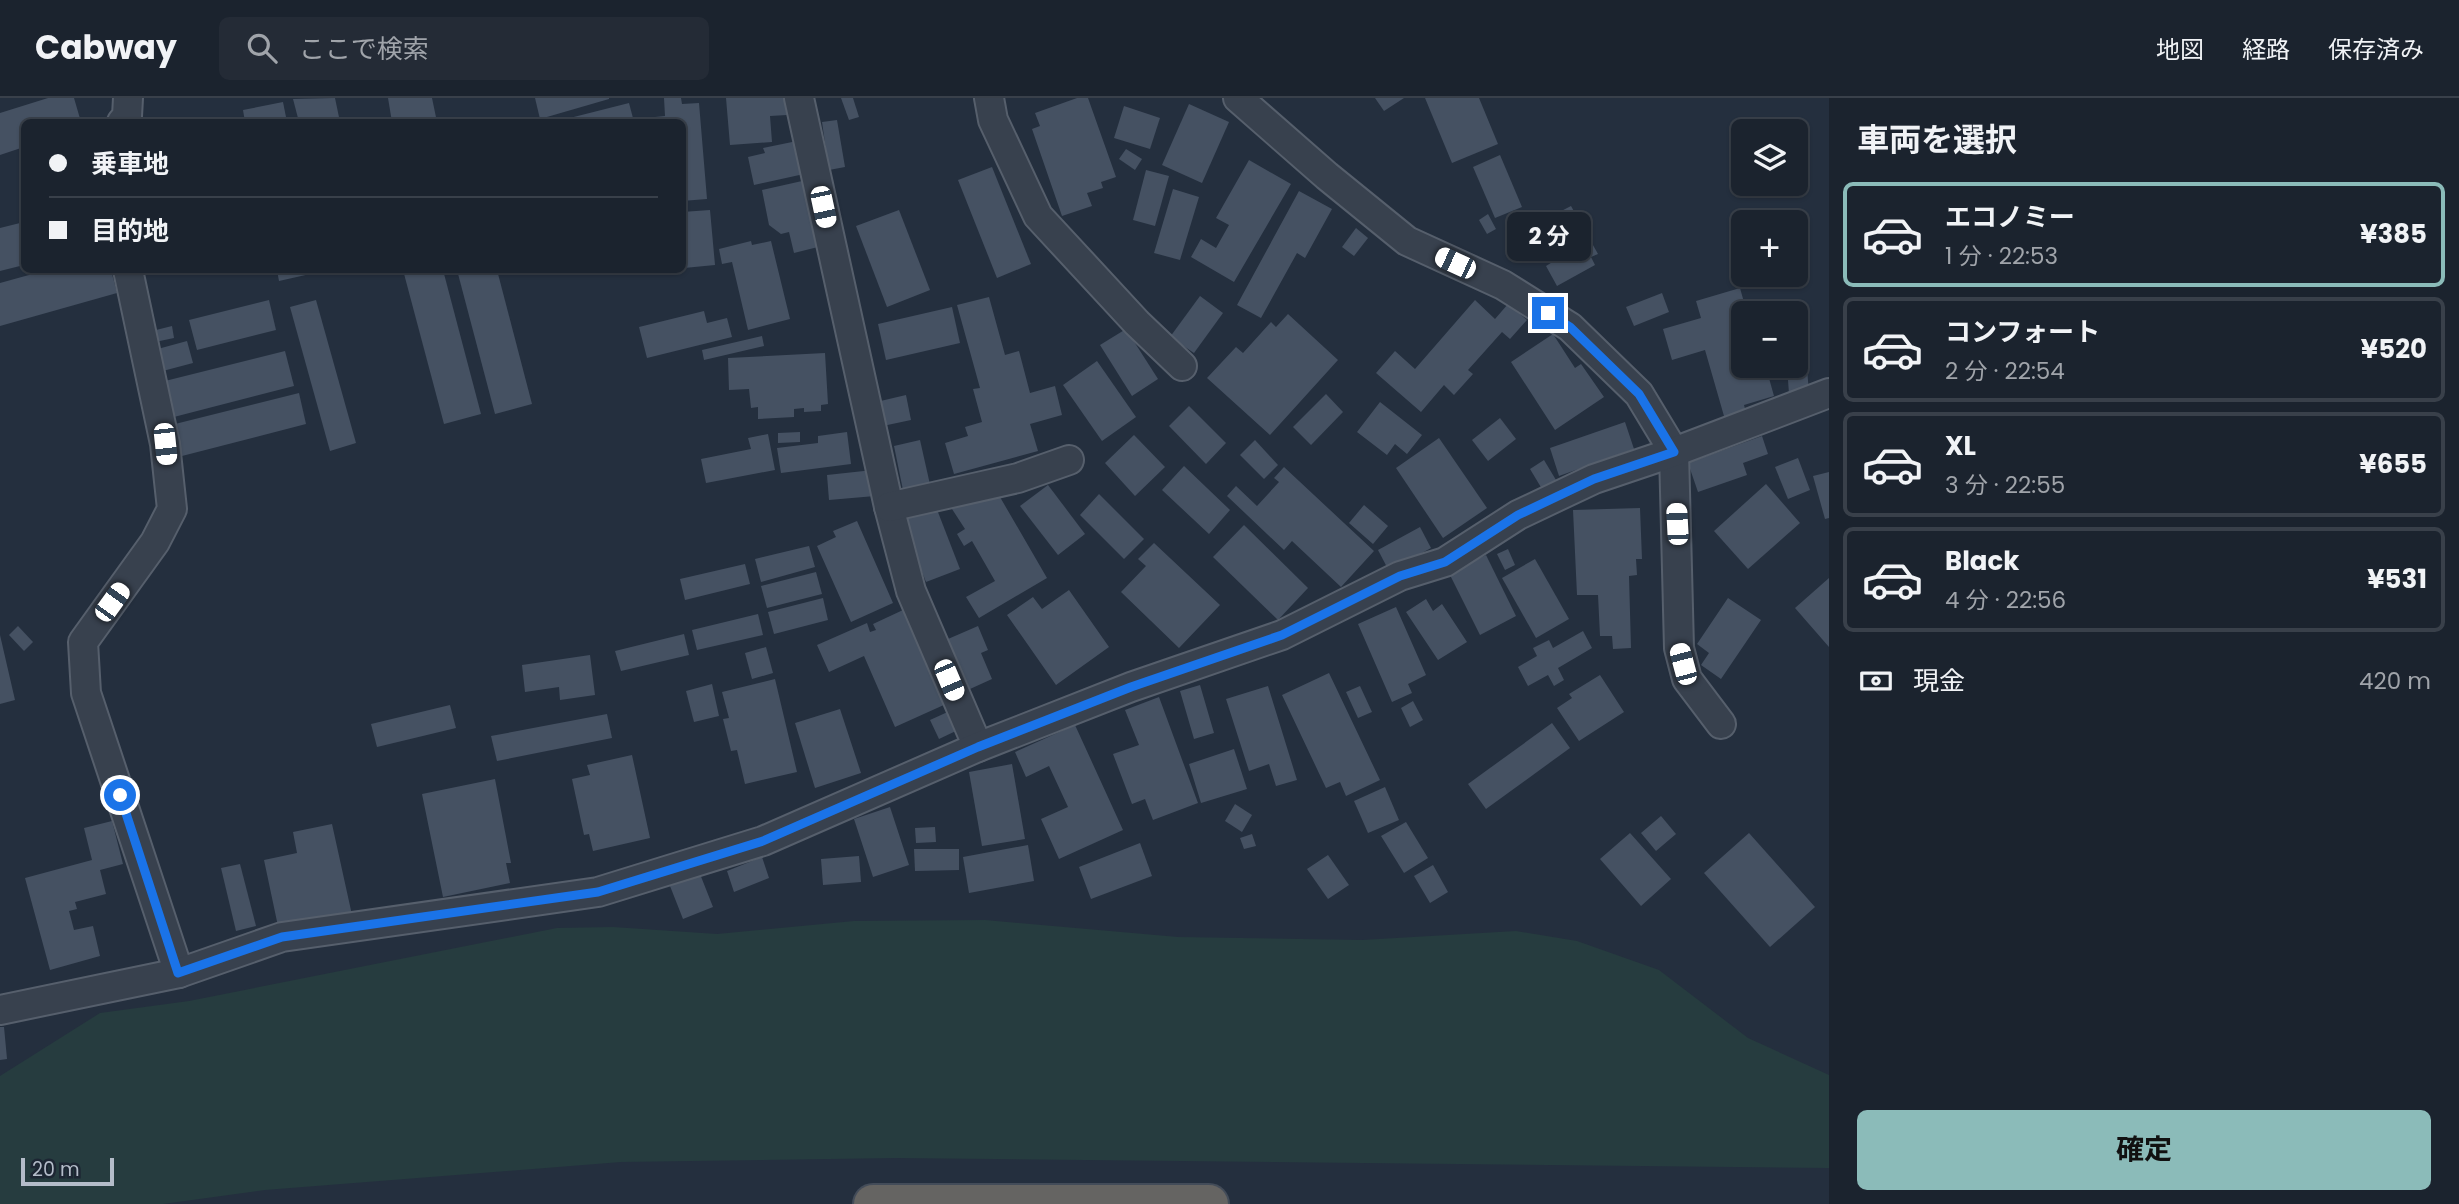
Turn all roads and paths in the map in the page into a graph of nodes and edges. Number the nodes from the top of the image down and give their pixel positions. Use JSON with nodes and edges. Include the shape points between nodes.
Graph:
{"nodes":[{"id":1,"x":128,"y":98,"type":"edge"},
{"id":2,"x":799,"y":98,"type":"edge"},
{"id":3,"x":989,"y":98,"type":"edge"},
{"id":4,"x":1238,"y":98,"type":"edge"},
{"id":5,"x":124,"y":119,"type":"edge"},
{"id":6,"x":129,"y":273,"type":"edge"},
{"id":7,"x":1182,"y":366,"type":"dead end"},
{"id":8,"x":1829,"y":393,"type":"edge"},
{"id":9,"x":1674,"y":452,"type":"junction"},
{"id":10,"x":1069,"y":460,"type":"dead end"},
{"id":11,"x":888,"y":507,"type":"junction"},
{"id":12,"x":1721,"y":724,"type":"dead end"},
{"id":13,"x":978,"y":747,"type":"junction"},
{"id":14,"x":178,"y":973,"type":"junction"},
{"id":15,"x":0,"y":1010,"type":"edge"},
{"id":16,"x":873,"y":1204,"type":"edge"},
{"id":17,"x":1209,"y":1204,"type":"edge"}],
"edges":[{"from":1,"to":5,"type":"street"},
{"from":2,"to":11,"type":"street"},
{"from":3,"to":7,"type":"street","via":[[993,120],[1038,216]]},
{"from":4,"to":9,"type":"street","via":[[1407,241],[1503,285],[1570,327],[1639,394]]},
{"from":6,"to":14,"type":"street","via":[[165,444],[172,509],[155,542],[83,642],[86,694]]},
{"from":8,"to":9,"type":"street"},
{"from":9,"to":12,"type":"street","via":[[1679,648],[1687,680]]},
{"from":9,"to":13,"type":"street","via":[[1594,479],[1518,515],[1445,562],[1400,576],[1282,635]]},
{"from":10,"to":11,"type":"street","via":[[1018,478]]},
{"from":11,"to":13,"type":"street","via":[[911,591]]},
{"from":13,"to":14,"type":"street","via":[[763,841],[598,892],[282,937]]},
{"from":14,"to":15,"type":"street"},
{"from":16,"to":17,"type":"highway"}]}
